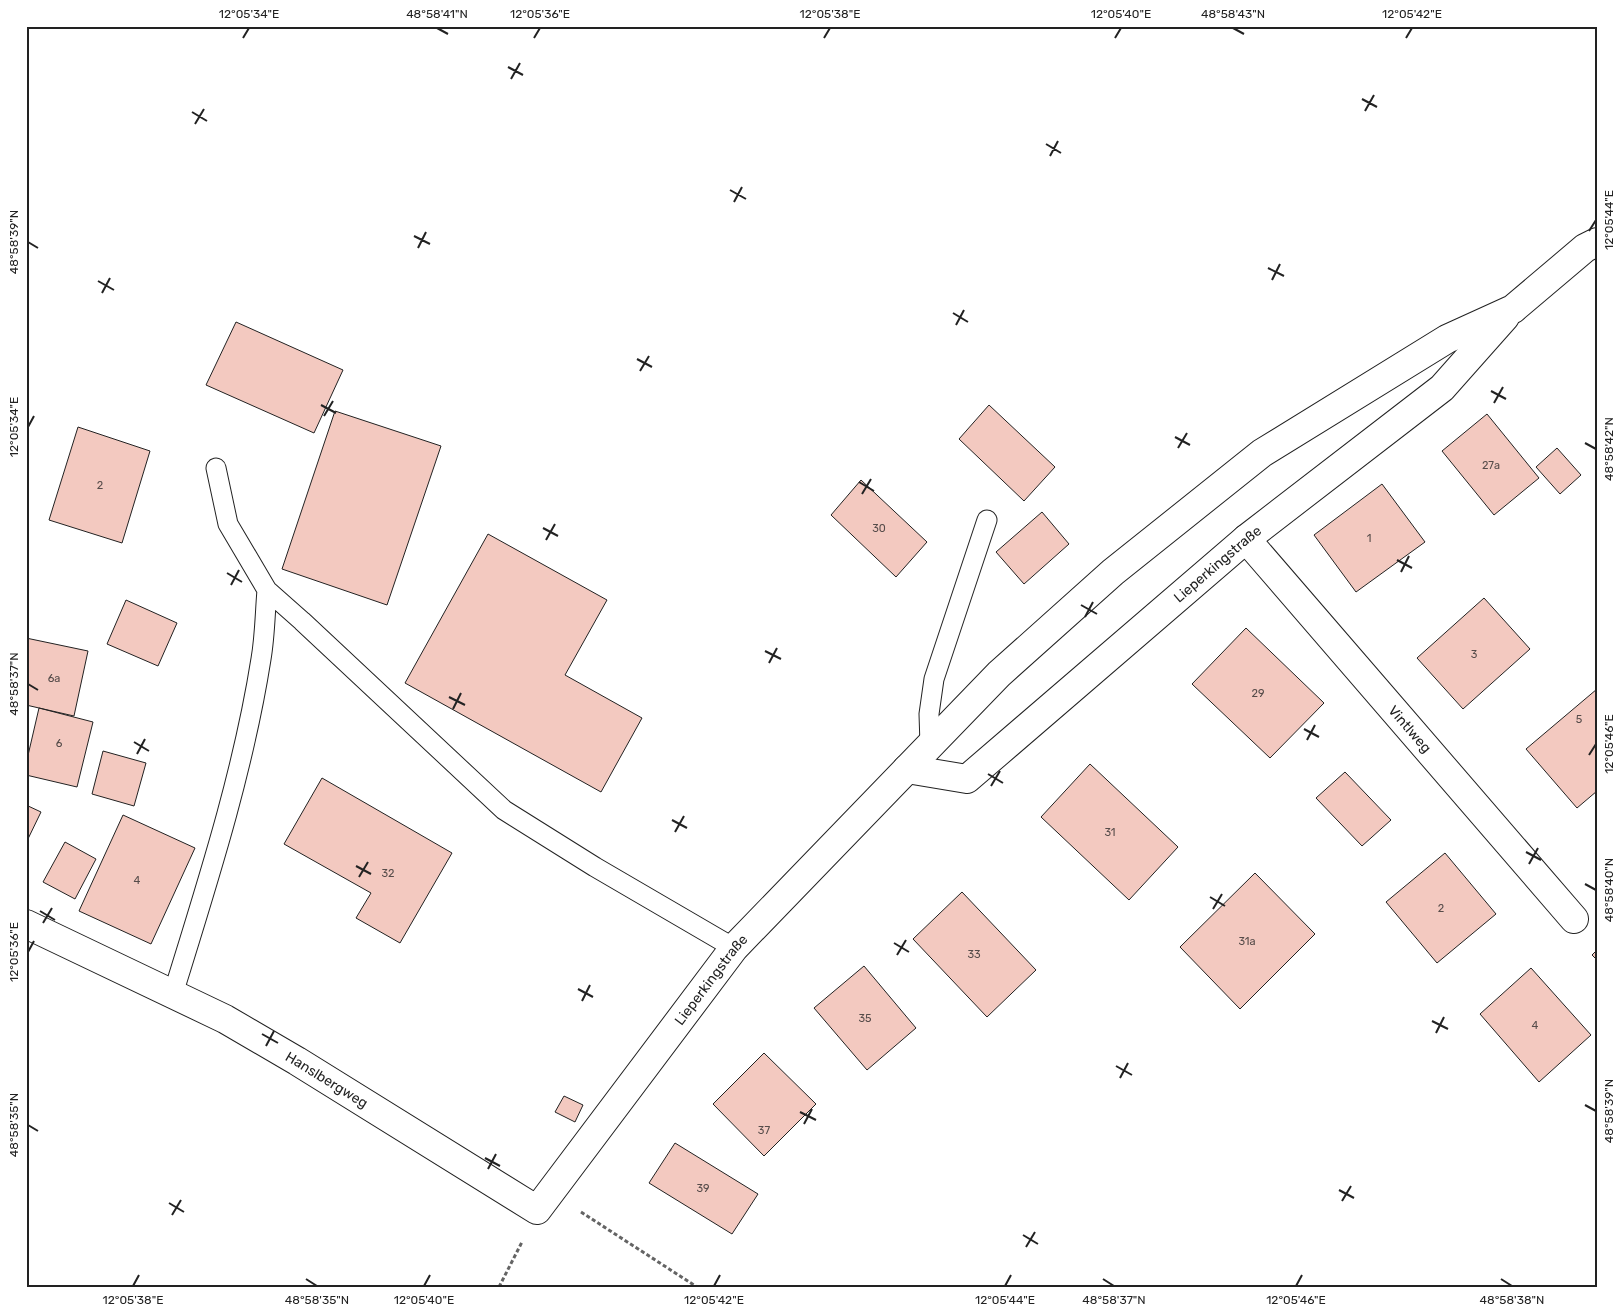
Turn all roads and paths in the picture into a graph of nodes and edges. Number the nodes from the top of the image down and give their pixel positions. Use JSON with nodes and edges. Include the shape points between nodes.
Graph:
{"nodes":[{"id":1,"x":1597,"y":242,"type":"edge"},
{"id":2,"x":1513,"y":309,"type":"junction"},
{"id":3,"x":216,"y":468,"type":"dead end"},
{"id":4,"x":987,"y":520,"type":"dead end"},
{"id":5,"x":1246,"y":539,"type":"junction"},
{"id":6,"x":267,"y":590,"type":"junction"},
{"id":7,"x":930,"y":745,"type":"junction"},
{"id":8,"x":907,"y":769,"type":"junction"},
{"id":9,"x":1574,"y":919,"type":"dead end"},
{"id":10,"x":26,"y":924,"type":"edge"},
{"id":11,"x":734,"y":948,"type":"junction"},
{"id":12,"x":173,"y":994,"type":"junction"},
{"id":13,"x":544,"y":1201,"type":"junction"},
{"id":14,"x":499,"y":1287,"type":"edge"},
{"id":15,"x":698,"y":1287,"type":"edge"}],
"edges":[{"from":1,"to":2,"type":"street","name":"Lieperkingstraße","via":[[1585,248]]},
{"from":2,"to":5,"type":"street","name":"Lieperkingstraße","via":[[1442,388]]},
{"from":2,"to":7,"type":"street","name":"Lieperkingstraße","via":[[1448,339],[1262,452],[1113,572],[999,674]]},
{"from":3,"to":6,"type":"lane","via":[[228,524]]},
{"from":4,"to":7,"type":"lane","via":[[934,679],[929,714]]},
{"from":5,"to":8,"type":"street","name":"Lieperkingstraße","via":[[967,779]]},
{"from":5,"to":9,"type":"street","name":"Vintlweg"},
{"from":6,"to":11,"type":"lane","via":[[504,810]]},
{"from":6,"to":12,"type":"lane","via":[[262,656],[246,744]]},
{"from":7,"to":8,"type":"street","name":"Lieperkingstraße"},
{"from":8,"to":11,"type":"street","name":"Lieperkingstraße"},
{"from":10,"to":12,"type":"street","name":"Hanslbergweg"},
{"from":11,"to":13,"type":"street","name":"Lieperkingstraße"},
{"from":12,"to":13,"type":"street","name":"Hanslbergweg","via":[[225,1019]]},
{"from":13,"to":14,"type":"path"},
{"from":13,"to":15,"type":"path"}]}
